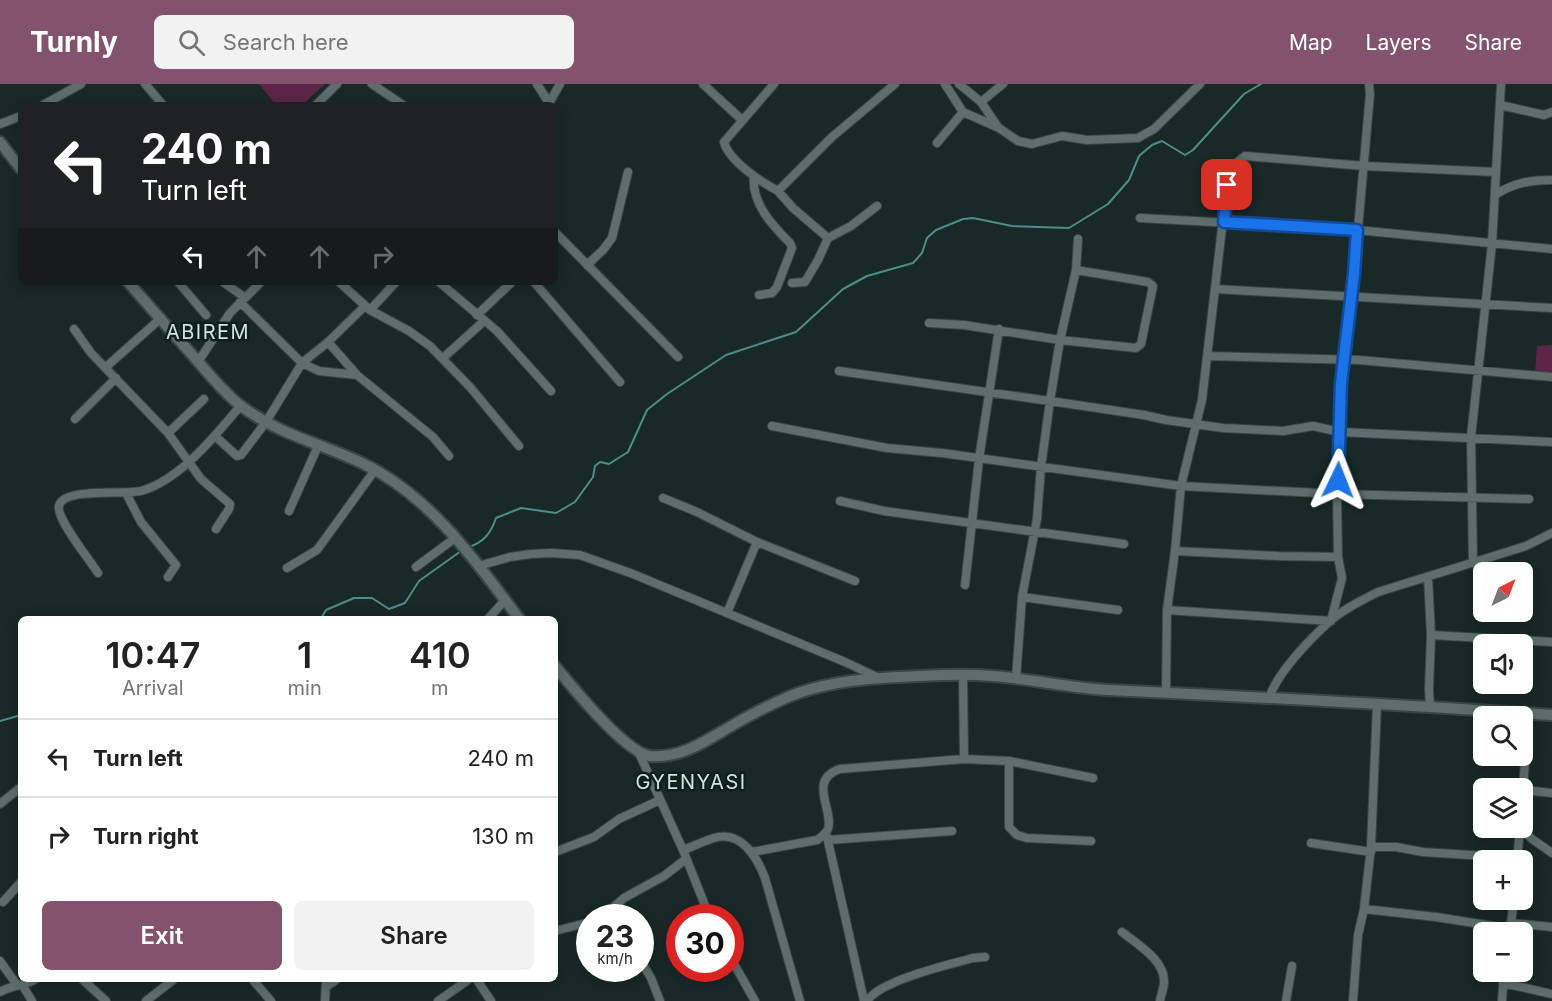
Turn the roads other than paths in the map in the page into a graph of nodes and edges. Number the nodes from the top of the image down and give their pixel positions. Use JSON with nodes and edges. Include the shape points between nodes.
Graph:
{"nodes":[{"id":1,"x":81,"y":84,"type":"edge"},
{"id":2,"x":145,"y":84,"type":"edge"},
{"id":3,"x":337,"y":84,"type":"edge"},
{"id":4,"x":372,"y":84,"type":"edge"},
{"id":5,"x":537,"y":84,"type":"edge"},
{"id":6,"x":560,"y":84,"type":"edge"},
{"id":7,"x":703,"y":84,"type":"edge"},
{"id":8,"x":774,"y":84,"type":"edge"},
{"id":9,"x":895,"y":84,"type":"edge"},
{"id":10,"x":945,"y":84,"type":"edge"},
{"id":11,"x":959,"y":84,"type":"edge"},
{"id":12,"x":1003,"y":84,"type":"edge"},
{"id":13,"x":1200,"y":84,"type":"edge"},
{"id":14,"x":1369,"y":84,"type":"edge"},
{"id":15,"x":1502,"y":84,"type":"edge"},
{"id":16,"x":48,"y":102,"type":"edge"},
{"id":17,"x":161,"y":102,"type":"edge"},
{"id":18,"x":319,"y":102,"type":"edge"},
{"id":19,"x":399,"y":102,"type":"edge"},
{"id":20,"x":547,"y":102,"type":"edge"},
{"id":21,"x":549,"y":102,"type":"edge"},
{"id":22,"x":981,"y":102,"type":"junction"},
{"id":23,"x":1500,"y":105,"type":"junction"},
{"id":24,"x":963,"y":112,"type":"junction"},
{"id":25,"x":1552,"y":112,"type":"edge"},
{"id":26,"x":18,"y":117,"type":"edge"},
{"id":27,"x":742,"y":120,"type":"junction"},
{"id":28,"x":0,"y":124,"type":"edge"},
{"id":29,"x":999,"y":128,"type":"junction"},
{"id":30,"x":0,"y":142,"type":"edge"},
{"id":31,"x":937,"y":143,"type":"dead end"},
{"id":32,"x":18,"y":164,"type":"edge"},
{"id":33,"x":1365,"y":166,"type":"junction"},
{"id":34,"x":628,"y":172,"type":"dead end"},
{"id":35,"x":1496,"y":172,"type":"junction"},
{"id":36,"x":754,"y":176,"type":"junction"},
{"id":37,"x":1552,"y":180,"type":"edge"},
{"id":38,"x":778,"y":191,"type":"junction"},
{"id":39,"x":1494,"y":195,"type":"junction"},
{"id":40,"x":877,"y":206,"type":"dead end"},
{"id":41,"x":1140,"y":218,"type":"dead end"},
{"id":42,"x":1224,"y":222,"type":"junction"},
{"id":43,"x":1357,"y":230,"type":"junction"},
{"id":44,"x":558,"y":235,"type":"edge"},
{"id":45,"x":828,"y":238,"type":"junction"},
{"id":46,"x":1078,"y":239,"type":"dead end"},
{"id":47,"x":1492,"y":244,"type":"junction"},
{"id":48,"x":1552,"y":249,"type":"edge"},
{"id":49,"x":587,"y":265,"type":"junction"},
{"id":50,"x":1076,"y":270,"type":"junction"},
{"id":51,"x":792,"y":283,"type":"dead end"},
{"id":52,"x":131,"y":285,"type":"edge"},
{"id":53,"x":181,"y":285,"type":"edge"},
{"id":54,"x":226,"y":285,"type":"edge"},
{"id":55,"x":258,"y":285,"type":"edge"},
{"id":56,"x":342,"y":285,"type":"edge"},
{"id":57,"x":391,"y":285,"type":"edge"},
{"id":58,"x":442,"y":285,"type":"edge"},
{"id":59,"x":509,"y":285,"type":"edge"},
{"id":60,"x":537,"y":285,"type":"edge"},
{"id":61,"x":1215,"y":290,"type":"junction"},
{"id":62,"x":759,"y":295,"type":"dead end"},
{"id":63,"x":1351,"y":296,"type":"junction"},
{"id":64,"x":242,"y":300,"type":"junction"},
{"id":65,"x":1485,"y":305,"type":"junction"},
{"id":66,"x":367,"y":308,"type":"junction"},
{"id":67,"x":1552,"y":308,"type":"edge"},
{"id":68,"x":206,"y":315,"type":"dead end"},
{"id":69,"x":477,"y":315,"type":"junction"},
{"id":70,"x":160,"y":319,"type":"junction"},
{"id":71,"x":484,"y":321,"type":"junction"},
{"id":72,"x":929,"y":323,"type":"dead end"},
{"id":73,"x":74,"y":329,"type":"dead end"},
{"id":74,"x":999,"y":329,"type":"junction"},
{"id":75,"x":1060,"y":340,"type":"junction"},
{"id":76,"x":328,"y":342,"type":"junction"},
{"id":77,"x":1209,"y":356,"type":"junction"},
{"id":78,"x":678,"y":357,"type":"dead end"},
{"id":79,"x":443,"y":358,"type":"junction"},
{"id":80,"x":1343,"y":359,"type":"junction"},
{"id":81,"x":198,"y":362,"type":"junction"},
{"id":82,"x":302,"y":363,"type":"junction"},
{"id":83,"x":106,"y":367,"type":"junction"},
{"id":84,"x":1478,"y":369,"type":"junction"},
{"id":85,"x":839,"y":371,"type":"dead end"},
{"id":86,"x":357,"y":375,"type":"junction"},
{"id":87,"x":1552,"y":377,"type":"edge"},
{"id":88,"x":116,"y":378,"type":"junction"},
{"id":89,"x":620,"y":382,"type":"dead end"},
{"id":90,"x":551,"y":391,"type":"dead end"},
{"id":91,"x":989,"y":393,"type":"junction"},
{"id":92,"x":204,"y":399,"type":"dead end"},
{"id":93,"x":1050,"y":400,"type":"junction"},
{"id":94,"x":241,"y":405,"type":"junction"},
{"id":95,"x":75,"y":419,"type":"dead end"},
{"id":96,"x":266,"y":422,"type":"junction"},
{"id":97,"x":1196,"y":423,"type":"junction"},
{"id":98,"x":772,"y":426,"type":"dead end"},
{"id":99,"x":1340,"y":432,"type":"junction"},
{"id":100,"x":168,"y":433,"type":"junction"},
{"id":101,"x":215,"y":436,"type":"junction"},
{"id":102,"x":1471,"y":437,"type":"junction"},
{"id":103,"x":1552,"y":442,"type":"edge"},
{"id":104,"x":318,"y":446,"type":"junction"},
{"id":105,"x":519,"y":446,"type":"dead end"},
{"id":106,"x":450,"y":456,"type":"dead end"},
{"id":107,"x":979,"y":459,"type":"junction"},
{"id":108,"x":189,"y":462,"type":"junction"},
{"id":109,"x":1041,"y":467,"type":"junction"},
{"id":110,"x":375,"y":470,"type":"junction"},
{"id":111,"x":1181,"y":486,"type":"junction"},
{"id":112,"x":126,"y":492,"type":"junction"},
{"id":113,"x":1337,"y":494,"type":"junction"},
{"id":114,"x":1472,"y":496,"type":"junction"},
{"id":115,"x":663,"y":498,"type":"dead end"},
{"id":116,"x":1529,"y":498,"type":"dead end"},
{"id":117,"x":840,"y":501,"type":"dead end"},
{"id":118,"x":289,"y":511,"type":"dead end"},
{"id":119,"x":971,"y":523,"type":"junction"},
{"id":120,"x":216,"y":529,"type":"dead end"},
{"id":121,"x":1035,"y":532,"type":"junction"},
{"id":122,"x":1552,"y":533,"type":"edge"},
{"id":123,"x":757,"y":542,"type":"junction"},
{"id":124,"x":1124,"y":544,"type":"dead end"},
{"id":125,"x":461,"y":545,"type":"junction"},
{"id":126,"x":1175,"y":551,"type":"junction"},
{"id":127,"x":1338,"y":557,"type":"junction"},
{"id":128,"x":1476,"y":562,"type":"edge"},
{"id":129,"x":1473,"y":563,"type":"joint"},
{"id":130,"x":478,"y":566,"type":"junction"},
{"id":131,"x":416,"y":567,"type":"dead end"},
{"id":132,"x":287,"y":568,"type":"dead end"},
{"id":133,"x":98,"y":573,"type":"dead end"},
{"id":134,"x":168,"y":577,"type":"dead end"},
{"id":135,"x":1428,"y":578,"type":"junction"},
{"id":136,"x":855,"y":581,"type":"dead end"},
{"id":137,"x":965,"y":585,"type":"dead end"},
{"id":138,"x":1022,"y":597,"type":"junction"},
{"id":139,"x":505,"y":600,"type":"junction"},
{"id":140,"x":1118,"y":610,"type":"dead end"},
{"id":141,"x":1167,"y":610,"type":"junction"},
{"id":142,"x":727,"y":613,"type":"junction"},
{"id":143,"x":491,"y":616,"type":"edge"},
{"id":144,"x":517,"y":616,"type":"edge"},
{"id":145,"x":1330,"y":621,"type":"junction"},
{"id":146,"x":1431,"y":635,"type":"junction"},
{"id":147,"x":1552,"y":642,"type":"edge"},
{"id":148,"x":558,"y":670,"type":"edge"},
{"id":149,"x":963,"y":675,"type":"junction"},
{"id":150,"x":879,"y":678,"type":"junction"},
{"id":151,"x":1016,"y":679,"type":"junction"},
{"id":152,"x":1166,"y":692,"type":"junction"},
{"id":153,"x":1269,"y":698,"type":"junction"},
{"id":154,"x":1377,"y":705,"type":"junction"},
{"id":155,"x":1431,"y":708,"type":"junction"},
{"id":156,"x":1473,"y":711,"type":"edge"},
{"id":157,"x":1533,"y":714,"type":"edge"},
{"id":158,"x":1552,"y":715,"type":"edge"},
{"id":159,"x":639,"y":753,"type":"junction"},
{"id":160,"x":964,"y":759,"type":"junction"},
{"id":161,"x":1009,"y":761,"type":"junction"},
{"id":162,"x":1093,"y":778,"type":"dead end"},
{"id":163,"x":18,"y":789,"type":"edge"},
{"id":164,"x":1533,"y":791,"type":"edge"},
{"id":165,"x":1552,"y":793,"type":"edge"},
{"id":166,"x":660,"y":800,"type":"junction"},
{"id":167,"x":0,"y":804,"type":"edge"},
{"id":168,"x":952,"y":831,"type":"dead end"},
{"id":169,"x":827,"y":836,"type":"junction"},
{"id":170,"x":1531,"y":838,"type":"edge"},
{"id":171,"x":1091,"y":841,"type":"dead end"},
{"id":172,"x":1311,"y":843,"type":"dead end"},
{"id":173,"x":1371,"y":849,"type":"junction"},
{"id":174,"x":558,"y":851,"type":"edge"},
{"id":175,"x":752,"y":852,"type":"junction"},
{"id":176,"x":1552,"y":853,"type":"edge"},
{"id":177,"x":685,"y":855,"type":"junction"},
{"id":178,"x":1473,"y":856,"type":"edge"},
{"id":179,"x":18,"y":885,"type":"edge"},
{"id":180,"x":3,"y":902,"type":"dead end"},
{"id":181,"x":617,"y":904,"type":"edge"},
{"id":182,"x":704,"y":904,"type":"edge"},
{"id":183,"x":1364,"y":909,"type":"junction"},
{"id":184,"x":1473,"y":922,"type":"edge"},
{"id":185,"x":576,"y":926,"type":"edge"},
{"id":186,"x":1533,"y":927,"type":"edge"},
{"id":187,"x":1552,"y":927,"type":"edge"},
{"id":188,"x":558,"y":930,"type":"edge"},
{"id":189,"x":1122,"y":932,"type":"dead end"},
{"id":190,"x":985,"y":957,"type":"dead end"},
{"id":191,"x":0,"y":961,"type":"edge"},
{"id":192,"x":1292,"y":966,"type":"dead end"},
{"id":193,"x":29,"y":982,"type":"edge"},
{"id":194,"x":85,"y":982,"type":"edge"},
{"id":195,"x":170,"y":982,"type":"edge"},
{"id":196,"x":255,"y":982,"type":"edge"},
{"id":197,"x":465,"y":982,"type":"edge"},
{"id":198,"x":478,"y":982,"type":"edge"},
{"id":199,"x":652,"y":982,"type":"edge"},
{"id":200,"x":744,"y":982,"type":"edge"},
{"id":201,"x":326,"y":983,"type":"edge"},
{"id":202,"x":1503,"y":983,"type":"joint"},
{"id":203,"x":20,"y":986,"type":"junction"},
{"id":204,"x":0,"y":992,"type":"edge"},
{"id":205,"x":1552,"y":994,"type":"edge"},
{"id":206,"x":32,"y":1001,"type":"edge"},
{"id":207,"x":106,"y":1001,"type":"edge"},
{"id":208,"x":146,"y":1001,"type":"edge"},
{"id":209,"x":271,"y":1001,"type":"edge"},
{"id":210,"x":326,"y":1001,"type":"edge"},
{"id":211,"x":438,"y":1001,"type":"edge"},
{"id":212,"x":490,"y":1001,"type":"edge"},
{"id":213,"x":660,"y":1001,"type":"edge"},
{"id":214,"x":754,"y":1001,"type":"edge"},
{"id":215,"x":800,"y":1001,"type":"edge"},
{"id":216,"x":866,"y":1001,"type":"edge"},
{"id":217,"x":1160,"y":1001,"type":"edge"},
{"id":218,"x":1286,"y":1001,"type":"edge"},
{"id":219,"x":1353,"y":1001,"type":"edge"},
{"id":220,"x":1502,"y":1001,"type":"edge"}],
"edges":[{"from":1,"to":16,"type":"street"},
{"from":2,"to":17,"type":"street"},
{"from":3,"to":18,"type":"street"},
{"from":4,"to":19,"type":"street"},
{"from":5,"to":20,"type":"street"},
{"from":6,"to":21,"type":"street"},
{"from":7,"to":27,"type":"street"},
{"from":8,"to":27,"type":"street"},
{"from":9,"to":38,"type":"street","via":[[832,137]]},
{"from":10,"to":24,"type":"street"},
{"from":11,"to":22,"type":"street"},
{"from":12,"to":22,"type":"street"},
{"from":13,"to":29,"type":"street","via":[[1154,129],[1138,138],[1087,140],[1062,136],[1032,144],[1018,141]]},
{"from":14,"to":33,"type":"street"},
{"from":15,"to":23,"type":"street"},
{"from":22,"to":29,"type":"street"},
{"from":23,"to":25,"type":"street","via":[[1544,115]]},
{"from":23,"to":35,"type":"street"},
{"from":24,"to":29,"type":"street"},
{"from":24,"to":31,"type":"street"},
{"from":26,"to":28,"type":"street"},
{"from":27,"to":36,"type":"street","via":[[724,142],[727,151]]},
{"from":30,"to":32,"type":"street"},
{"from":33,"to":35,"type":"street"},
{"from":33,"to":42,"type":"street","via":[[1245,156],[1235,164],[1227,185]]},
{"from":33,"to":43,"type":"street"},
{"from":34,"to":49,"type":"street","via":[[612,238]]},
{"from":35,"to":39,"type":"street"},
{"from":36,"to":38,"type":"street"},
{"from":36,"to":62,"type":"street","via":[[752,187],[763,210],[792,248],[777,287],[772,293]]},
{"from":37,"to":39,"type":"street","via":[[1509,186]]},
{"from":38,"to":45,"type":"street"},
{"from":39,"to":47,"type":"street"},
{"from":40,"to":45,"type":"street"},
{"from":41,"to":42,"type":"street"},
{"from":42,"to":43,"type":"street"},
{"from":42,"to":61,"type":"street"},
{"from":43,"to":47,"type":"street"},
{"from":43,"to":63,"type":"street"},
{"from":44,"to":49,"type":"street"},
{"from":45,"to":51,"type":"street","via":[[810,276],[805,282]]},
{"from":46,"to":50,"type":"street"},
{"from":47,"to":48,"type":"street"},
{"from":47,"to":65,"type":"street"},
{"from":49,"to":78,"type":"street"},
{"from":50,"to":75,"type":"street"},
{"from":50,"to":75,"type":"street","via":[[1153,286],[1143,339],[1136,348]]},
{"from":52,"to":70,"type":"street"},
{"from":53,"to":68,"type":"street"},
{"from":54,"to":64,"type":"street"},
{"from":55,"to":64,"type":"street"},
{"from":56,"to":66,"type":"street"},
{"from":57,"to":66,"type":"street"},
{"from":58,"to":69,"type":"street"},
{"from":59,"to":69,"type":"street"},
{"from":60,"to":89,"type":"street"},
{"from":61,"to":63,"type":"street"},
{"from":61,"to":77,"type":"street"},
{"from":63,"to":65,"type":"street"},
{"from":63,"to":80,"type":"street"},
{"from":64,"to":81,"type":"street"},
{"from":64,"to":82,"type":"street"},
{"from":65,"to":67,"type":"street"},
{"from":65,"to":84,"type":"street"},
{"from":66,"to":76,"type":"street"},
{"from":66,"to":79,"type":"street","via":[[409,331]]},
{"from":69,"to":71,"type":"street"},
{"from":70,"to":81,"type":"street"},
{"from":70,"to":83,"type":"street"},
{"from":71,"to":79,"type":"street"},
{"from":71,"to":90,"type":"street","via":[[510,343]]},
{"from":72,"to":74,"type":"street"},
{"from":73,"to":83,"type":"street"},
{"from":74,"to":75,"type":"street"},
{"from":74,"to":91,"type":"street"},
{"from":75,"to":93,"type":"street"},
{"from":76,"to":82,"type":"street"},
{"from":76,"to":86,"type":"street"},
{"from":77,"to":80,"type":"street"},
{"from":77,"to":97,"type":"street"},
{"from":79,"to":105,"type":"street"},
{"from":80,"to":84,"type":"street"},
{"from":80,"to":99,"type":"street"},
{"from":81,"to":94,"type":"street"},
{"from":82,"to":86,"type":"street","via":[[319,371]]},
{"from":82,"to":96,"type":"street"},
{"from":83,"to":88,"type":"street"},
{"from":84,"to":87,"type":"street"},
{"from":84,"to":102,"type":"street"},
{"from":85,"to":91,"type":"street"},
{"from":86,"to":106,"type":"street","via":[[433,436]]},
{"from":88,"to":95,"type":"street"},
{"from":88,"to":100,"type":"street"},
{"from":91,"to":93,"type":"street"},
{"from":91,"to":107,"type":"street"},
{"from":92,"to":100,"type":"street"},
{"from":93,"to":97,"type":"street"},
{"from":93,"to":109,"type":"street"},
{"from":94,"to":96,"type":"street"},
{"from":94,"to":101,"type":"street"},
{"from":96,"to":101,"type":"street","via":[[239,456]]},
{"from":96,"to":104,"type":"street"},
{"from":97,"to":99,"type":"street","via":[[1283,431],[1313,426]]},
{"from":97,"to":111,"type":"street"},
{"from":98,"to":107,"type":"street","via":[[887,448]]},
{"from":99,"to":102,"type":"street"},
{"from":99,"to":113,"type":"street"},
{"from":100,"to":108,"type":"street"},
{"from":101,"to":108,"type":"street"},
{"from":102,"to":103,"type":"street"},
{"from":102,"to":114,"type":"street"},
{"from":104,"to":110,"type":"street"},
{"from":104,"to":118,"type":"street"},
{"from":107,"to":109,"type":"street"},
{"from":107,"to":119,"type":"street"},
{"from":108,"to":112,"type":"street","via":[[156,484]]},
{"from":108,"to":120,"type":"street","via":[[201,479],[230,504]]},
{"from":109,"to":111,"type":"street"},
{"from":109,"to":121,"type":"street"},
{"from":110,"to":125,"type":"street","via":[[413,495]]},
{"from":110,"to":132,"type":"street","via":[[316,550]]},
{"from":111,"to":113,"type":"street"},
{"from":111,"to":126,"type":"street"},
{"from":112,"to":133,"type":"street","via":[[76,494],[58,505],[63,521]]},
{"from":112,"to":134,"type":"street","via":[[141,522],[176,565]]},
{"from":113,"to":114,"type":"street"},
{"from":113,"to":127,"type":"street"},
{"from":114,"to":116,"type":"street"},
{"from":114,"to":129,"type":"street"},
{"from":115,"to":123,"type":"street"},
{"from":117,"to":119,"type":"street"},
{"from":119,"to":121,"type":"street"},
{"from":119,"to":137,"type":"street"},
{"from":121,"to":124,"type":"street"},
{"from":121,"to":138,"type":"street"},
{"from":122,"to":128,"type":"street"},
{"from":123,"to":136,"type":"street"},
{"from":123,"to":142,"type":"street"},
{"from":125,"to":130,"type":"street"},
{"from":125,"to":131,"type":"street"},
{"from":126,"to":127,"type":"street"},
{"from":126,"to":141,"type":"street"},
{"from":127,"to":145,"type":"street","via":[[1342,578]]},
{"from":129,"to":135,"type":"street"},
{"from":130,"to":139,"type":"street"},
{"from":130,"to":142,"type":"street","via":[[531,554],[580,555]]},
{"from":135,"to":145,"type":"street","via":[[1378,592]]},
{"from":135,"to":146,"type":"street"},
{"from":138,"to":140,"type":"street"},
{"from":138,"to":151,"type":"street"},
{"from":139,"to":143,"type":"street"},
{"from":139,"to":144,"type":"street"},
{"from":141,"to":145,"type":"street"},
{"from":141,"to":152,"type":"street"},
{"from":142,"to":150,"type":"street"},
{"from":145,"to":153,"type":"street","via":[[1290,664]]},
{"from":146,"to":147,"type":"street"},
{"from":146,"to":155,"type":"street"},
{"from":148,"to":159,"type":"street","via":[[591,709]]},
{"from":149,"to":150,"type":"street"},
{"from":149,"to":151,"type":"street"},
{"from":149,"to":160,"type":"street"},
{"from":150,"to":159,"type":"street","via":[[789,697],[699,746],[677,753]]},
{"from":151,"to":152,"type":"street","via":[[1105,690]]},
{"from":152,"to":153,"type":"street"},
{"from":153,"to":154,"type":"street"},
{"from":154,"to":155,"type":"street"},
{"from":154,"to":173,"type":"street"},
{"from":155,"to":156,"type":"street"},
{"from":157,"to":158,"type":"street"},
{"from":159,"to":166,"type":"street"},
{"from":160,"to":161,"type":"street"},
{"from":160,"to":169,"type":"street","via":[[833,771],[823,790]]},
{"from":161,"to":162,"type":"street"},
{"from":161,"to":171,"type":"street","via":[[1009,826],[1013,831],[1027,838]]},
{"from":163,"to":167,"type":"street"},
{"from":164,"to":165,"type":"street"},
{"from":166,"to":174,"type":"street","via":[[619,819],[594,837]]},
{"from":166,"to":177,"type":"street"},
{"from":168,"to":169,"type":"street"},
{"from":169,"to":175,"type":"street"},
{"from":169,"to":216,"type":"street"},
{"from":170,"to":176,"type":"street"},
{"from":172,"to":173,"type":"street"},
{"from":173,"to":178,"type":"street"},
{"from":173,"to":183,"type":"street"},
{"from":175,"to":177,"type":"street","via":[[741,842],[722,837]]},
{"from":175,"to":215,"type":"street","via":[[765,878]]},
{"from":177,"to":181,"type":"street","via":[[664,876]]},
{"from":177,"to":182,"type":"street"},
{"from":179,"to":180,"type":"street"},
{"from":183,"to":184,"type":"street"},
{"from":183,"to":219,"type":"street"},
{"from":185,"to":188,"type":"street"},
{"from":186,"to":187,"type":"street"},
{"from":189,"to":217,"type":"street","via":[[1154,958],[1161,970],[1164,981]]},
{"from":190,"to":216,"type":"street","via":[[889,984]]},
{"from":191,"to":203,"type":"street"},
{"from":192,"to":218,"type":"street"},
{"from":193,"to":203,"type":"street"},
{"from":194,"to":207,"type":"street"},
{"from":195,"to":208,"type":"street"},
{"from":196,"to":209,"type":"street"},
{"from":197,"to":211,"type":"street"},
{"from":198,"to":212,"type":"street"},
{"from":199,"to":213,"type":"street"},
{"from":200,"to":214,"type":"street"},
{"from":201,"to":210,"type":"street"},
{"from":202,"to":205,"type":"street"},
{"from":202,"to":220,"type":"street"},
{"from":203,"to":204,"type":"street"},
{"from":203,"to":206,"type":"street"}]}
